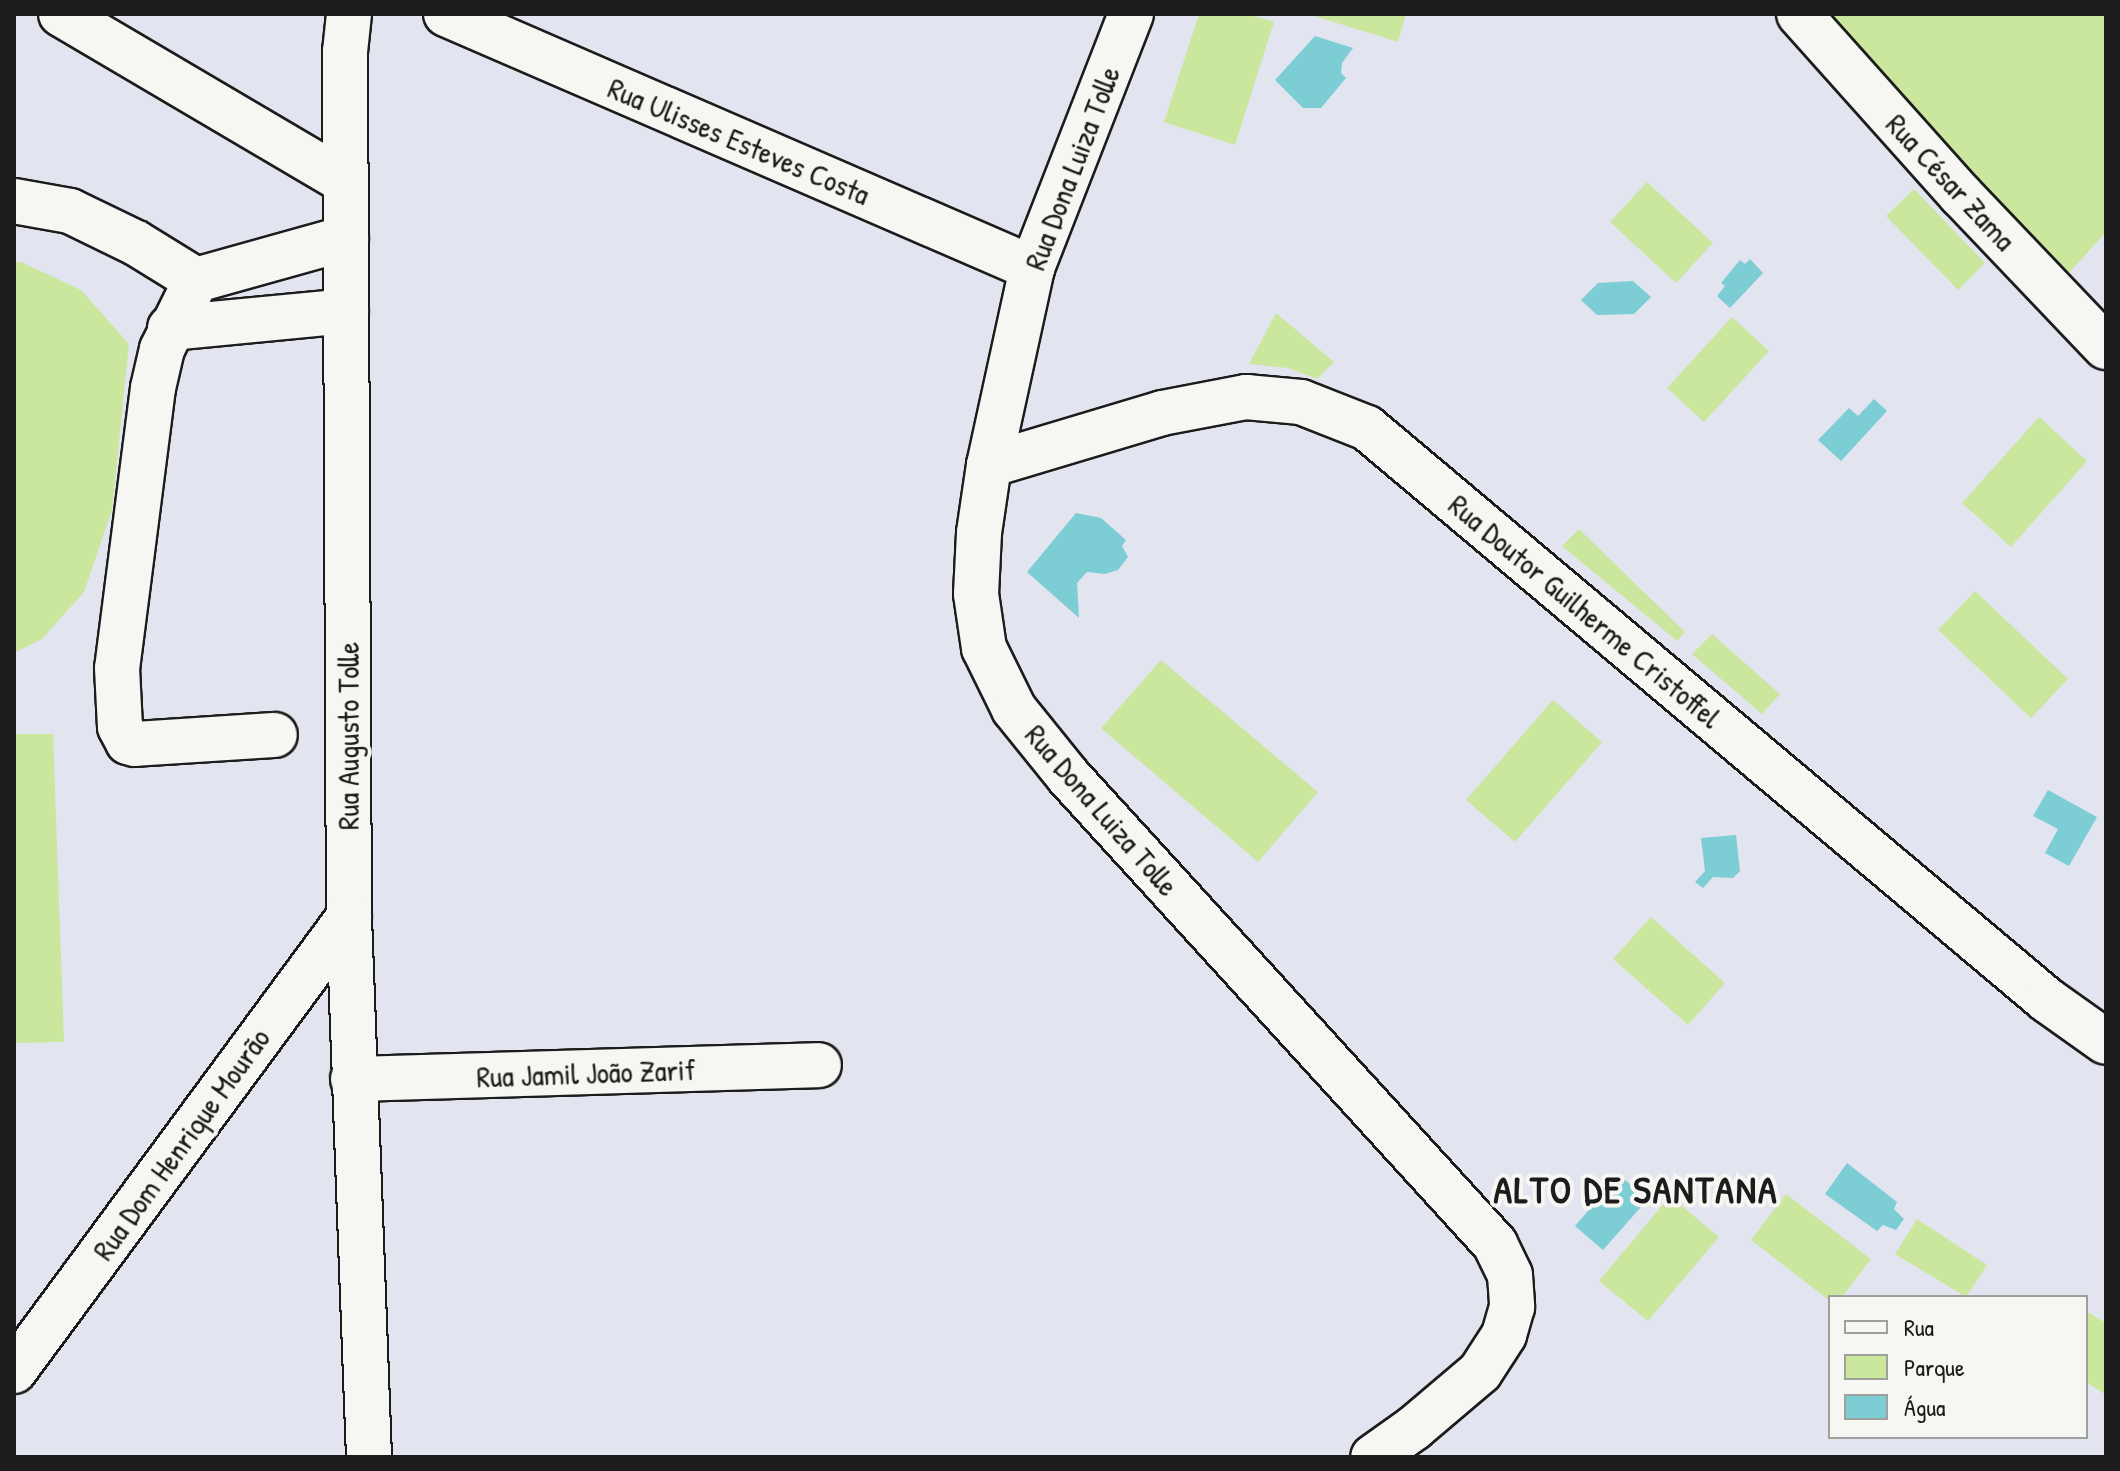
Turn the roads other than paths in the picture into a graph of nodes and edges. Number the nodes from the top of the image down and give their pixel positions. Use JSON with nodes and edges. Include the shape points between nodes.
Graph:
{"nodes":[{"id":1,"x":61,"y":14,"type":"edge"},
{"id":2,"x":349,"y":14,"type":"edge"},
{"id":3,"x":446,"y":14,"type":"edge"},
{"id":4,"x":1131,"y":14,"type":"edge"},
{"id":5,"x":1799,"y":14,"type":"edge"},
{"id":6,"x":345,"y":181,"type":"junction"},
{"id":7,"x":14,"y":201,"type":"edge"},
{"id":8,"x":346,"y":238,"type":"junction"},
{"id":9,"x":1032,"y":268,"type":"junction"},
{"id":10,"x":196,"y":280,"type":"junction"},
{"id":11,"x":346,"y":311,"type":"junction"},
{"id":12,"x":170,"y":328,"type":"junction"},
{"id":13,"x":2106,"y":347,"type":"edge"},
{"id":14,"x":989,"y":465,"type":"junction"},
{"id":15,"x":275,"y":735,"type":"dead end"},
{"id":16,"x":349,"y":917,"type":"junction"},
{"id":17,"x":2106,"y":1042,"type":"edge"},
{"id":18,"x":819,"y":1065,"type":"dead end"},
{"id":19,"x":353,"y":1079,"type":"junction"},
{"id":20,"x":14,"y":1371,"type":"edge"},
{"id":21,"x":369,"y":1457,"type":"edge"},
{"id":22,"x":1373,"y":1457,"type":"edge"}],
"edges":[{"from":1,"to":6,"type":"street"},
{"from":2,"to":6,"type":"street","name":"Rua Augusto Tolle"},
{"from":3,"to":9,"type":"street","name":"Rua Ulisses Esteves Costa"},
{"from":4,"to":9,"type":"street","name":"Rua Dona Luiza Tolle"},
{"from":5,"to":13,"type":"street","name":"Rua César Zama"},
{"from":6,"to":8,"type":"street","name":"Rua Augusto Tolle"},
{"from":7,"to":10,"type":"street","via":[[70,211]]},
{"from":8,"to":10,"type":"street"},
{"from":8,"to":11,"type":"street","name":"Rua Augusto Tolle"},
{"from":9,"to":14,"type":"street","name":"Rua Dona Luiza Tolle"},
{"from":10,"to":12,"type":"street"},
{"from":11,"to":12,"type":"street"},
{"from":11,"to":16,"type":"street","name":"Rua Augusto Tolle"},
{"from":12,"to":15,"type":"street","via":[[153,388],[119,653],[120,727],[135,744]]},
{"from":14,"to":17,"type":"street","name":"Rua Doutor Guilherme Cristoffel","via":[[1162,413],[1246,397],[1301,402],[1367,428],[2047,1000]]},
{"from":14,"to":22,"type":"street","name":"Rua Dona Luiza Tolle","via":[[976,594],[984,648],[1014,709],[1068,776],[1495,1244],[1510,1275],[1512,1307],[1504,1335],[1480,1372]]},
{"from":16,"to":19,"type":"street","name":"Rua Augusto Tolle"},
{"from":16,"to":20,"type":"street","name":"Rua Dom Henrique Mourão"},
{"from":18,"to":19,"type":"street","name":"Rua Jamil João Zarif"},
{"from":19,"to":21,"type":"street","name":"Rua Augusto Tolle"}]}
